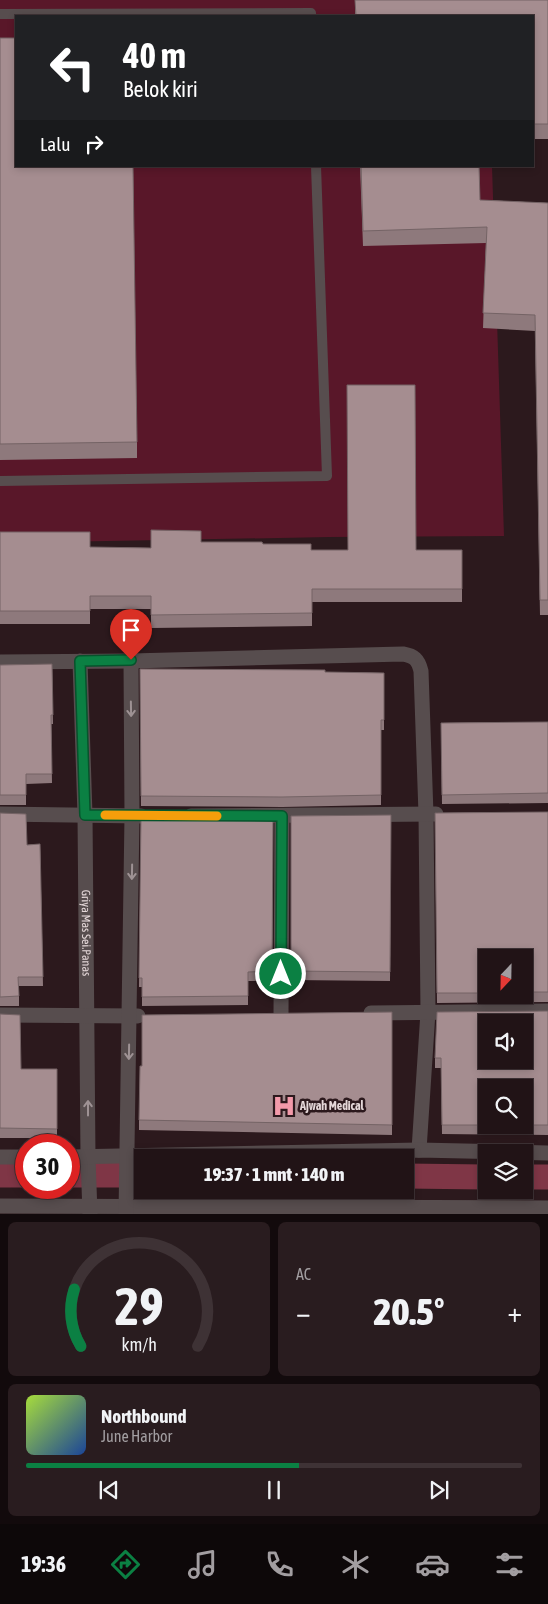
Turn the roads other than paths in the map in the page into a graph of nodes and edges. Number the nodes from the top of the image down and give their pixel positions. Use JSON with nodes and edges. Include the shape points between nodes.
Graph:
{"nodes":[{"id":1,"x":0,"y":14,"type":"edge"},
{"id":2,"x":311,"y":15,"type":"edge"},
{"id":3,"x":316,"y":167,"type":"edge"},
{"id":4,"x":0,"y":481,"type":"edge"},
{"id":5,"x":131,"y":660,"type":"junction"},
{"id":6,"x":80,"y":661,"type":"junction"},
{"id":7,"x":0,"y":662,"type":"edge"},
{"id":8,"x":0,"y":814,"type":"edge"},
{"id":9,"x":426,"y":814,"type":"junction"},
{"id":10,"x":454,"y":814,"type":"edge"},
{"id":11,"x":85,"y":815,"type":"junction"},
{"id":12,"x":132,"y":816,"type":"junction"},
{"id":13,"x":152,"y":816,"type":"edge"},
{"id":14,"x":172,"y":816,"type":"edge"},
{"id":15,"x":282,"y":816,"type":"junction"},
{"id":16,"x":548,"y":1011,"type":"edge"},
{"id":17,"x":428,"y":1012,"type":"junction"},
{"id":18,"x":359,"y":1013,"type":"edge"},
{"id":19,"x":262,"y":1014,"type":"edge"},
{"id":20,"x":0,"y":1015,"type":"edge"},
{"id":21,"x":88,"y":1015,"type":"junction"},
{"id":22,"x":130,"y":1016,"type":"junction"},
{"id":23,"x":149,"y":1016,"type":"edge"},
{"id":24,"x":419,"y":1150,"type":"junction"},
{"id":25,"x":548,"y":1153,"type":"edge"},
{"id":26,"x":0,"y":1156,"type":"edge"},
{"id":27,"x":15,"y":1157,"type":"edge"},
{"id":28,"x":80,"y":1159,"type":"edge"},
{"id":29,"x":88,"y":1160,"type":"junction"},
{"id":30,"x":127,"y":1161,"type":"junction"},
{"id":31,"x":0,"y":1206,"type":"edge"},
{"id":32,"x":548,"y":1208,"type":"edge"},
{"id":33,"x":90,"y":1210,"type":"edge"},
{"id":34,"x":126,"y":1210,"type":"edge"},
{"id":35,"x":398,"y":1211,"type":"edge"}],
"edges":[{"from":1,"to":2,"type":"lane","via":[[311,12]]},
{"from":3,"to":4,"type":"lane","via":[[327,476]]},
{"from":5,"to":6,"type":"street"},
{"from":5,"to":9,"type":"street","via":[[412,656],[418,661],[421,671]]},
{"from":5,"to":12,"type":"street","one_way":true},
{"from":6,"to":7,"type":"street"},
{"from":6,"to":11,"type":"street","name":"Griya Mas Sei.Panas"},
{"from":8,"to":11,"type":"street"},
{"from":9,"to":10,"type":"street"},
{"from":9,"to":15,"type":"street"},
{"from":9,"to":17,"type":"street"},
{"from":11,"to":12,"type":"street"},
{"from":11,"to":21,"type":"street","name":"Griya Mas Sei.Panas"},
{"from":12,"to":13,"type":"street"},
{"from":12,"to":22,"type":"street","one_way":true},
{"from":14,"to":15,"type":"street"},
{"from":15,"to":19,"type":"street","via":[[286,1014]]},
{"from":16,"to":17,"type":"street"},
{"from":17,"to":18,"type":"street"},
{"from":17,"to":24,"type":"street"},
{"from":20,"to":21,"type":"street"},
{"from":21,"to":22,"type":"street"},
{"from":29,"to":21,"type":"street","name":"Griya Mas Sei.Panas","one_way":true},
{"from":22,"to":23,"type":"street"},
{"from":22,"to":30,"type":"street","one_way":true},
{"from":24,"to":25,"type":"street"},
{"from":24,"to":30,"type":"street"},
{"from":26,"to":27,"type":"street"},
{"from":28,"to":29,"type":"street"},
{"from":29,"to":30,"type":"street"},
{"from":29,"to":33,"type":"street","name":"Griya Mas Sei.Panas"},
{"from":30,"to":34,"type":"street"},
{"from":31,"to":33,"type":"street"},
{"from":32,"to":35,"type":"street"},
{"from":33,"to":34,"type":"street"},
{"from":34,"to":35,"type":"street"}]}
